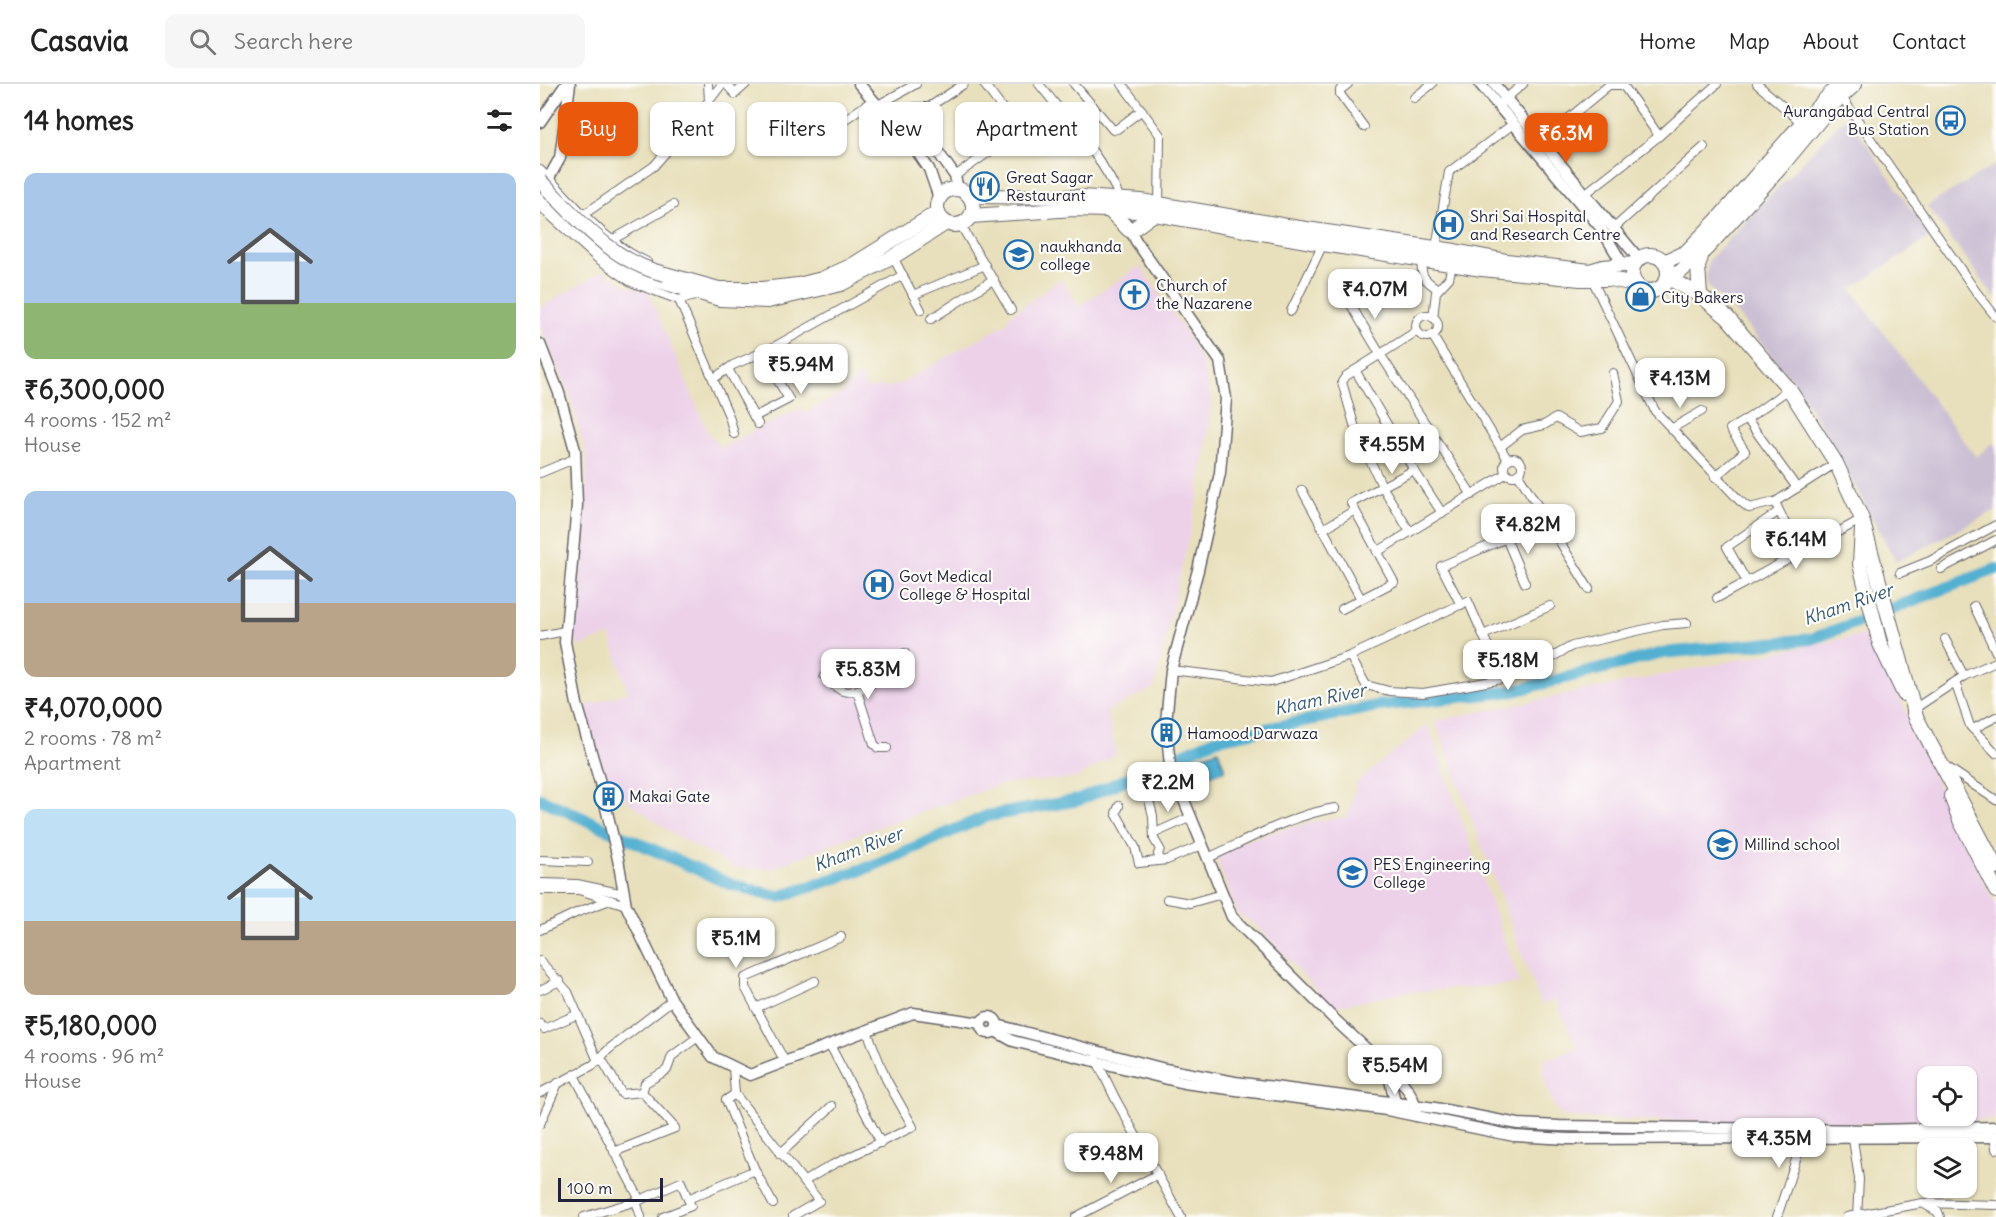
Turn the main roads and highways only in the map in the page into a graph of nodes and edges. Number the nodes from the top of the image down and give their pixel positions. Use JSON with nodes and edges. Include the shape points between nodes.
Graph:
{"nodes":[{"id":1,"x":1854,"y":84,"type":"edge"},
{"id":2,"x":1841,"y":90,"type":"edge"},
{"id":3,"x":544,"y":180,"type":"edge"},
{"id":4,"x":961,"y":187,"type":"junction"},
{"id":5,"x":540,"y":193,"type":"edge"},
{"id":6,"x":1130,"y":204,"type":"junction"},
{"id":7,"x":1109,"y":210,"type":"junction"},
{"id":8,"x":1158,"y":210,"type":"junction"},
{"id":9,"x":951,"y":214,"type":"junction"},
{"id":10,"x":1427,"y":251,"type":"junction"},
{"id":11,"x":1702,"y":253,"type":"junction"},
{"id":12,"x":1454,"y":258,"type":"junction"},
{"id":13,"x":1664,"y":262,"type":"junction"},
{"id":14,"x":1632,"y":263,"type":"junction"},
{"id":15,"x":1665,"y":281,"type":"junction"},
{"id":16,"x":1636,"y":284,"type":"junction"},
{"id":17,"x":675,"y":285,"type":"junction"},
{"id":18,"x":1705,"y":299,"type":"junction"},
{"id":19,"x":1862,"y":519,"type":"junction"},
{"id":20,"x":1916,"y":714,"type":"junction"},
{"id":21,"x":1939,"y":763,"type":"junction"},
{"id":22,"x":1996,"y":868,"type":"edge"},
{"id":23,"x":1996,"y":891,"type":"edge"}],
"edges":[{"from":1,"to":2,"type":"main road"},
{"from":2,"to":11,"type":"main road","via":[[1779,169]]},
{"from":2,"to":13,"type":"main road","via":[[1802,123],[1686,252]]},
{"from":3,"to":17,"type":"main road","bridge":true,"via":[[612,251]]},
{"from":4,"to":6,"type":"main road"},
{"from":4,"to":9,"type":"main road","via":[[947,190]]},
{"from":4,"to":9,"type":"main road","via":[[974,206]]},
{"from":5,"to":17,"type":"main road","via":[[608,258],[629,272]]},
{"from":6,"to":7,"type":"main road"},
{"from":6,"to":8,"type":"main road"},
{"from":7,"to":8,"type":"main road","via":[[1134,233]]},
{"from":7,"to":9,"type":"main road"},
{"from":8,"to":10,"type":"main road","via":[[1293,227]]},
{"from":8,"to":10,"type":"main road","via":[[1323,244]]},
{"from":9,"to":17,"type":"main road","via":[[822,279],[762,288]]},
{"from":9,"to":17,"type":"main road","via":[[893,257],[841,284],[768,301],[720,299]]},
{"from":10,"to":12,"type":"main road"},
{"from":11,"to":15,"type":"main road"},
{"from":11,"to":18,"type":"main road","via":[[1698,267]]},
{"from":12,"to":14,"type":"main road","via":[[1590,271]]},
{"from":12,"to":16,"type":"main road","via":[[1482,269]]},
{"from":13,"to":14,"type":"main road","via":[[1649,255]]},
{"from":13,"to":15,"type":"main road","via":[[1668,272]]},
{"from":14,"to":16,"type":"main road"},
{"from":15,"to":16,"type":"main road","via":[[1651,291]]},
{"from":15,"to":18,"type":"main road"},
{"from":18,"to":19,"type":"main road","via":[[1727,317],[1789,389],[1836,463]]},
{"from":19,"to":20,"type":"main road"},
{"from":19,"to":20,"type":"main road","via":[[1860,564],[1879,641]]},
{"from":20,"to":21,"type":"main road"},
{"from":21,"to":22,"type":"main road"},
{"from":21,"to":23,"type":"main road","via":[[1960,820]]}]}
